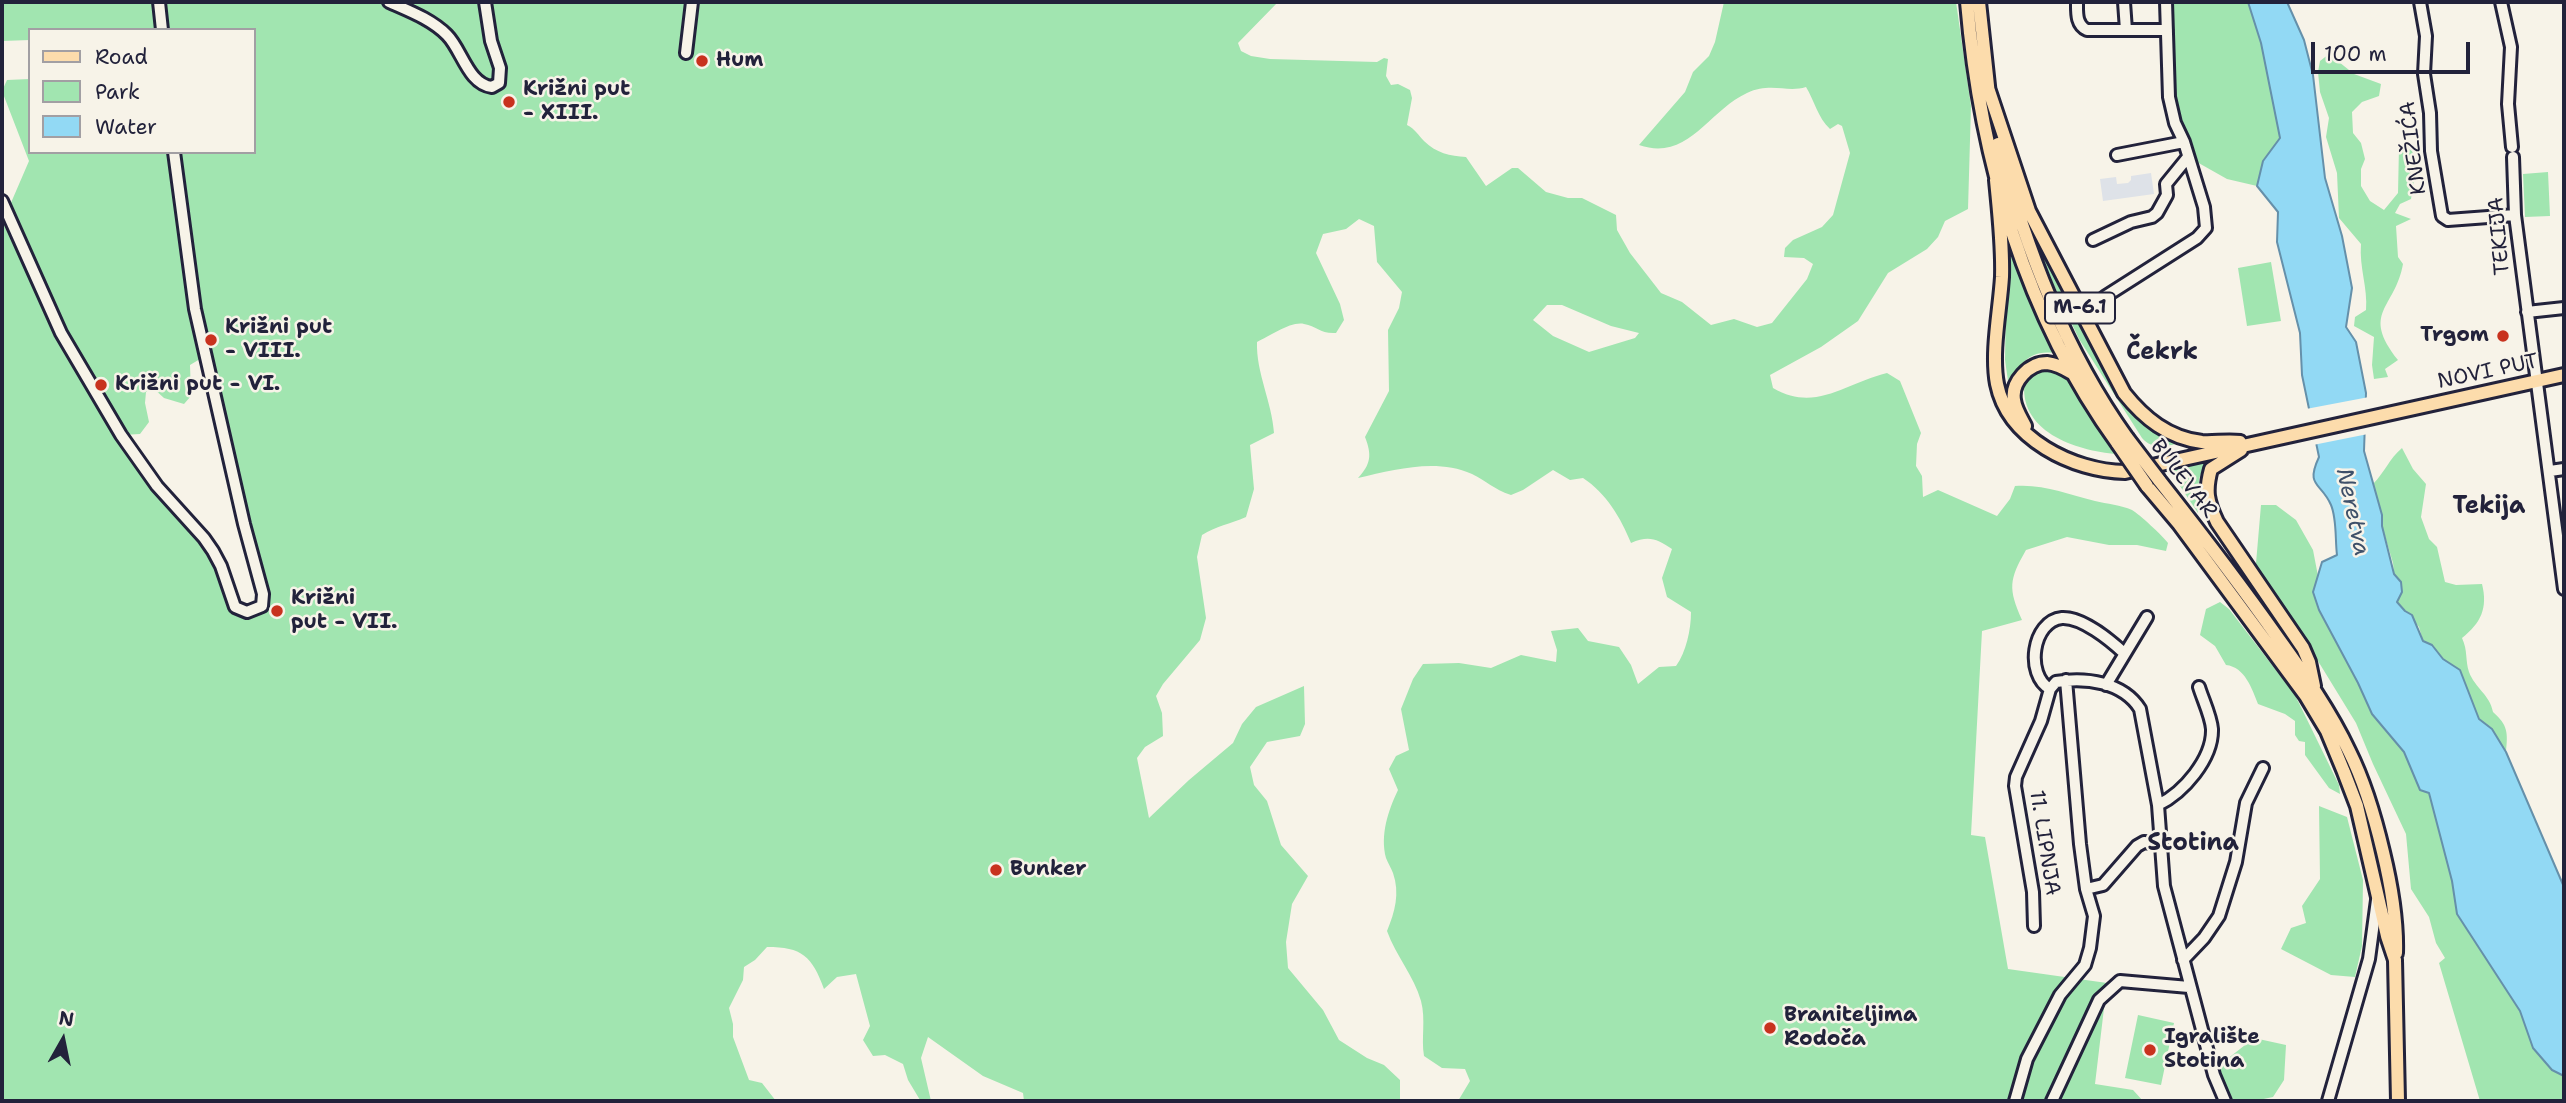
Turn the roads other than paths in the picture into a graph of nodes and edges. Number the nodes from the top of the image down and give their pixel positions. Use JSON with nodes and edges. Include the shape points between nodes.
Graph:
{"nodes":[{"id":1,"x":159,"y":2,"type":"edge"},
{"id":2,"x":389,"y":2,"type":"edge"},
{"id":3,"x":485,"y":2,"type":"edge"},
{"id":4,"x":692,"y":2,"type":"edge"},
{"id":5,"x":1966,"y":2,"type":"edge"},
{"id":6,"x":1979,"y":2,"type":"edge"},
{"id":7,"x":2077,"y":2,"type":"edge"},
{"id":8,"x":2124,"y":2,"type":"edge"},
{"id":9,"x":2166,"y":2,"type":"edge"},
{"id":10,"x":2420,"y":2,"type":"edge"},
{"id":11,"x":2501,"y":2,"type":"edge"},
{"id":12,"x":162,"y":28,"type":"edge"},
{"id":13,"x":2126,"y":30,"type":"junction"},
{"id":14,"x":2167,"y":30,"type":"junction"},
{"id":15,"x":686,"y":52,"type":"dead end"},
{"id":16,"x":1988,"y":88,"type":"junction"},
{"id":17,"x":2184,"y":142,"type":"junction"},
{"id":18,"x":174,"y":154,"type":"edge"},
{"id":19,"x":2117,"y":155,"type":"dead end"},
{"id":20,"x":2188,"y":157,"type":"junction"},
{"id":21,"x":1996,"y":180,"type":"junction"},
{"id":22,"x":2,"y":201,"type":"edge"},
{"id":23,"x":2515,"y":215,"type":"junction"},
{"id":24,"x":2093,"y":240,"type":"dead end"},
{"id":25,"x":2564,"y":308,"type":"edge"},
{"id":26,"x":2527,"y":312,"type":"junction"},
{"id":27,"x":2084,"y":314,"type":"junction"},
{"id":28,"x":2072,"y":373,"type":"junction"},
{"id":29,"x":2564,"y":375,"type":"edge"},
{"id":30,"x":2537,"y":382,"type":"junction"},
{"id":31,"x":2028,"y":432,"type":"junction"},
{"id":32,"x":2122,"y":441,"type":"junction"},
{"id":33,"x":2250,"y":444,"type":"junction"},
{"id":34,"x":2564,"y":469,"type":"edge"},
{"id":35,"x":2550,"y":471,"type":"junction"},
{"id":36,"x":2153,"y":483,"type":"junction"},
{"id":37,"x":2564,"y":589,"type":"edge"},
{"id":38,"x":2147,"y":617,"type":"dead end"},
{"id":39,"x":2124,"y":653,"type":"junction"},
{"id":40,"x":2066,"y":680,"type":"junction"},
{"id":41,"x":2106,"y":685,"type":"junction"},
{"id":42,"x":2199,"y":687,"type":"dead end"},
{"id":43,"x":2050,"y":689,"type":"junction"},
{"id":44,"x":2314,"y":689,"type":"junction"},
{"id":45,"x":2263,"y":768,"type":"dead end"},
{"id":46,"x":2158,"y":805,"type":"junction"},
{"id":47,"x":2161,"y":844,"type":"junction"},
{"id":48,"x":2086,"y":889,"type":"junction"},
{"id":49,"x":2377,"y":894,"type":"junction"},
{"id":50,"x":2034,"y":926,"type":"dead end"},
{"id":51,"x":2183,"y":960,"type":"junction"},
{"id":52,"x":2395,"y":960,"type":"junction"},
{"id":53,"x":2189,"y":987,"type":"junction"},
{"id":54,"x":2015,"y":1101,"type":"edge"},
{"id":55,"x":2052,"y":1101,"type":"edge"},
{"id":56,"x":2225,"y":1101,"type":"edge"},
{"id":57,"x":2328,"y":1101,"type":"edge"},
{"id":58,"x":2398,"y":1101,"type":"edge"}],
"edges":[{"from":1,"to":12,"type":"street"},
{"from":2,"to":3,"type":"street","via":[[436,26],[456,46],[477,80],[492,87],[499,83],[500,74]]},
{"from":4,"to":15,"type":"street"},
{"from":5,"to":21,"type":"main road","number":"M-6.1","via":[[1982,124]]},
{"from":6,"to":16,"type":"main road","name":"BULEVAR","number":"M-6.1"},
{"from":7,"to":13,"type":"street","via":[[2081,27]]},
{"from":8,"to":13,"type":"street"},
{"from":9,"to":14,"type":"street"},
{"from":10,"to":23,"type":"street","name":"KNEŽIĆA","via":[[2431,151],[2442,216],[2448,220]]},
{"from":11,"to":23,"type":"street","name":"TEKIJA","via":[[2511,47],[2508,104]]},
{"from":13,"to":14,"type":"street"},
{"from":14,"to":17,"type":"street","via":[[2169,97]]},
{"from":16,"to":27,"type":"main road","number":"M-6.1","via":[[2029,211]]},
{"from":16,"to":32,"type":"main road","name":"BULEVAR","via":[[1998,146],[2039,274]]},
{"from":17,"to":19,"type":"street"},
{"from":17,"to":20,"type":"street"},
{"from":18,"to":22,"type":"street","via":[[195,309],[263,594],[262,606],[252,611],[235,607],[209,545],[157,486],[121,435],[61,334]]},
{"from":20,"to":24,"type":"street","via":[[2166,184],[2167,195],[2157,213]]},
{"from":20,"to":27,"type":"street","via":[[2204,207],[2203,234]]},
{"from":21,"to":28,"type":"main road","via":[[2032,286]]},
{"from":21,"to":31,"type":"main road","number":"M-6.1","via":[[2002,275],[1997,382],[2009,414]]},
{"from":23,"to":26,"type":"street","name":"TEKIJA"},
{"from":25,"to":26,"type":"street"},
{"from":26,"to":30,"type":"street","name":"TEKIJA"},
{"from":27,"to":33,"type":"main road","number":"M-6.1","via":[[2124,393],[2146,418],[2191,440]]},
{"from":28,"to":31,"type":"main road","via":[[2048,363],[2020,377],[2014,400]]},
{"from":28,"to":32,"type":"main road"},
{"from":29,"to":30,"type":"main road","name":"NOVI PUT","number":"M-6.1"},
{"from":30,"to":33,"type":"main road","name":"NOVI PUT","number":"M-6.1"},
{"from":30,"to":35,"type":"street","name":"TEKIJA"},
{"from":31,"to":33,"type":"main road","number":"M-6.1","via":[[2054,453],[2107,472]]},
{"from":32,"to":36,"type":"main road","name":"BULEVAR","bridge":true},
{"from":33,"to":44,"type":"main road","via":[[2211,469],[2207,486],[2210,506],[2303,648]]},
{"from":34,"to":35,"type":"street"},
{"from":35,"to":37,"type":"street","name":"TEKIJA"},
{"from":36,"to":44,"type":"main road","name":"BULEVAR","via":[[2247,593]]},
{"from":36,"to":49,"type":"main road","via":[[2327,731],[2357,806]]},
{"from":38,"to":39,"type":"street"},
{"from":39,"to":41,"type":"street"},
{"from":39,"to":43,"type":"street","via":[[2086,626],[2063,618],[2052,621],[2033,657],[2036,674]]},
{"from":40,"to":41,"type":"street"},
{"from":40,"to":43,"type":"street"},
{"from":40,"to":48,"type":"street","name":"11. LIPNJA"},
{"from":41,"to":46,"type":"street","via":[[2133,697],[2140,709]]},
{"from":42,"to":46,"type":"street","via":[[2212,727],[2211,741],[2183,787]]},
{"from":43,"to":50,"type":"street","name":"11. LIPNJA","via":[[2015,786],[2033,892]]},
{"from":44,"to":52,"type":"main road","name":"BULEVAR","via":[[2351,754],[2369,800],[2393,895]]},
{"from":45,"to":51,"type":"street","via":[[2246,803],[2236,862],[2219,916]]},
{"from":46,"to":47,"type":"street"},
{"from":47,"to":48,"type":"street","name":"11. LIPNJA","via":[[2137,846],[2103,885]]},
{"from":47,"to":51,"type":"street","via":[[2164,886]]},
{"from":48,"to":54,"type":"street","name":"11. LIPNJA","via":[[2094,916],[2085,965],[2060,995],[2027,1059]]},
{"from":49,"to":52,"type":"main road"},
{"from":49,"to":57,"type":"street","via":[[2369,959]]},
{"from":51,"to":53,"type":"street"},
{"from":52,"to":58,"type":"main road"},
{"from":53,"to":55,"type":"street","via":[[2120,981],[2099,1000]]},
{"from":53,"to":56,"type":"street"}]}
